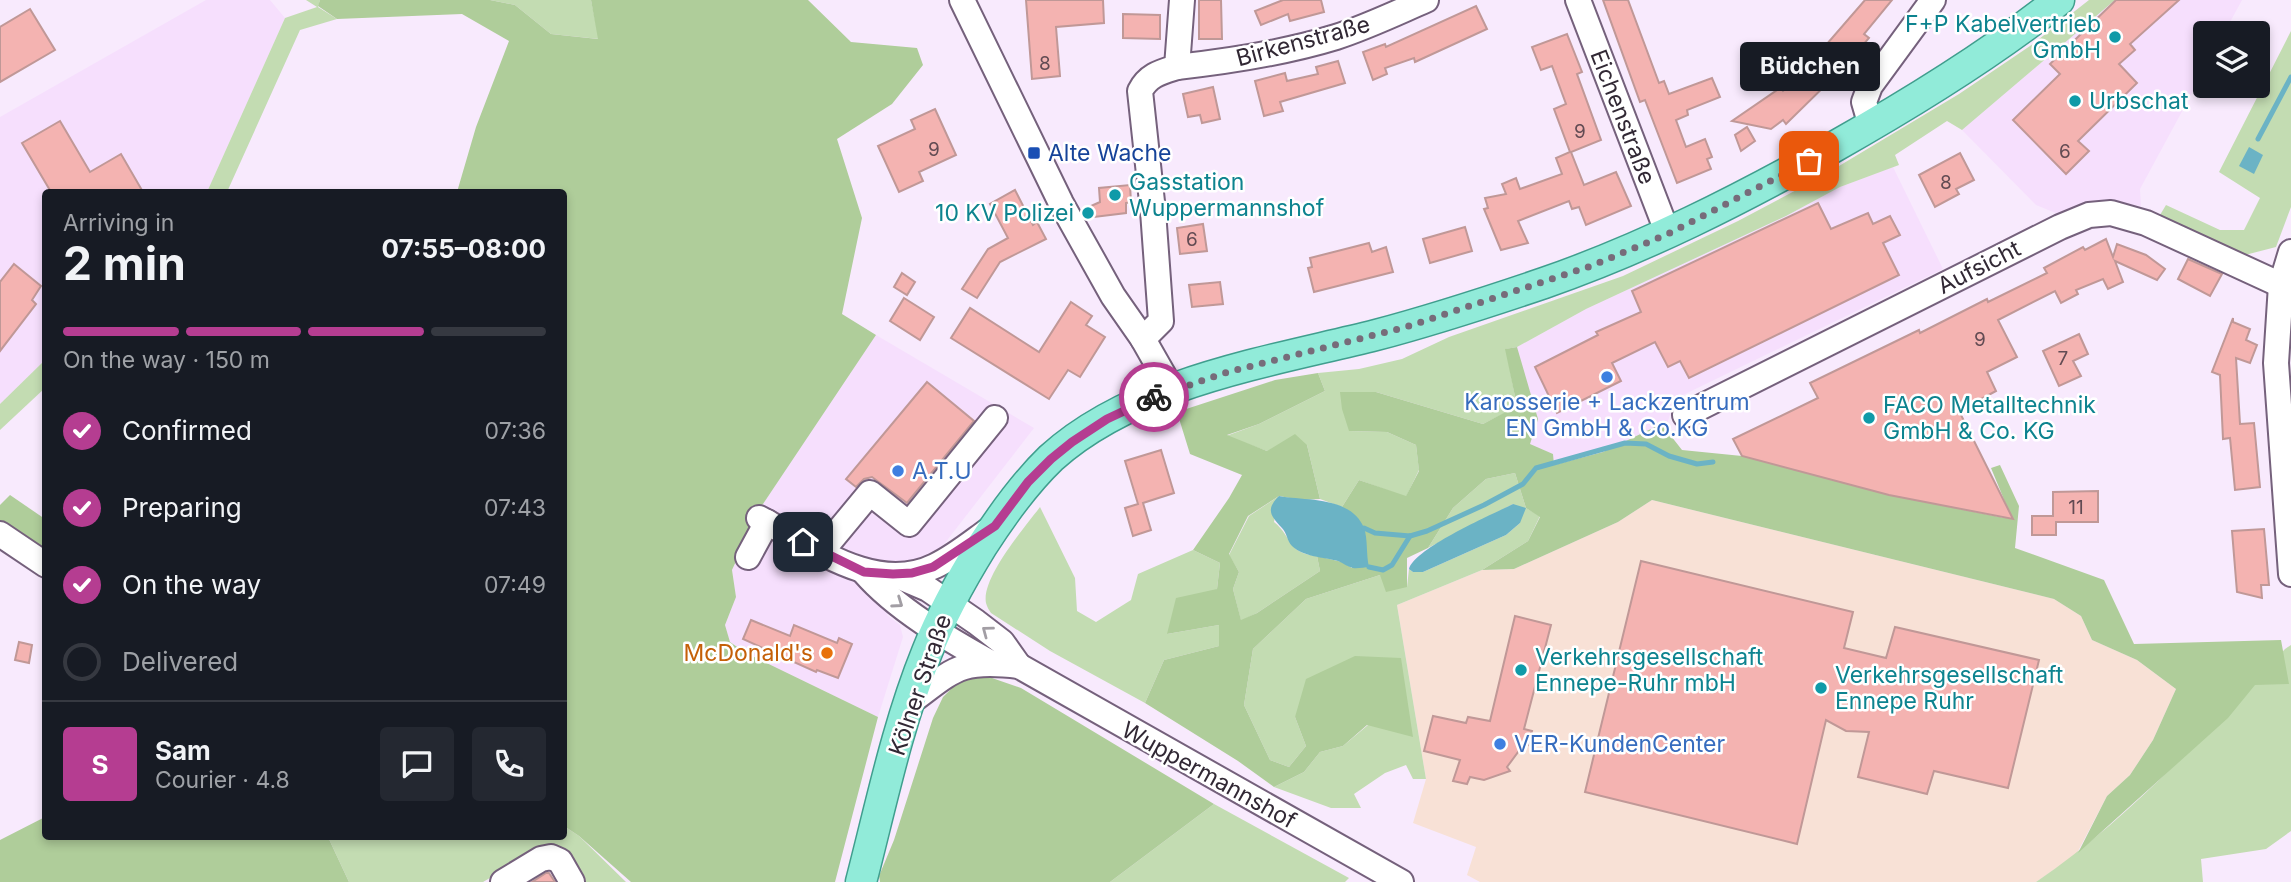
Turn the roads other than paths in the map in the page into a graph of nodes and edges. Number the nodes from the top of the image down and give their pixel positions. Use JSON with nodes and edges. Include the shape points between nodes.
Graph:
{"nodes":[{"id":1,"x":962,"y":0,"type":"edge"},
{"id":2,"x":1182,"y":0,"type":"edge"},
{"id":3,"x":1426,"y":0,"type":"edge"},
{"id":4,"x":1578,"y":0,"type":"edge"},
{"id":5,"x":1933,"y":0,"type":"edge"},
{"id":6,"x":2059,"y":0,"type":"edge"},
{"id":7,"x":1177,"y":67,"type":"junction"},
{"id":8,"x":1871,"y":126,"type":"junction"},
{"id":9,"x":1668,"y":234,"type":"junction"},
{"id":10,"x":2291,"y":252,"type":"edge"},
{"id":11,"x":2281,"y":285,"type":"junction"},
{"id":12,"x":1143,"y":339,"type":"junction"},
{"id":13,"x":1171,"y":390,"type":"junction"},
{"id":14,"x":1685,"y":415,"type":"dead end"},
{"id":15,"x":995,"y":418,"type":"dead end"},
{"id":16,"x":995,"y":526,"type":"junction"},
{"id":17,"x":0,"y":534,"type":"edge"},
{"id":18,"x":821,"y":552,"type":"junction"},
{"id":19,"x":748,"y":557,"type":"dead end"},
{"id":20,"x":42,"y":563,"type":"edge"},
{"id":21,"x":864,"y":572,"type":"junction"},
{"id":22,"x":893,"y":574,"type":"junction"},
{"id":23,"x":2291,"y":574,"type":"edge"},
{"id":24,"x":942,"y":617,"type":"junction"},
{"id":25,"x":991,"y":663,"type":"junction"},
{"id":26,"x":1018,"y":666,"type":"junction"},
{"id":27,"x":909,"y":703,"type":"junction"},
{"id":28,"x":503,"y":882,"type":"edge"},
{"id":29,"x":572,"y":882,"type":"edge"},
{"id":30,"x":861,"y":882,"type":"edge"},
{"id":31,"x":1401,"y":882,"type":"edge"}],
"edges":[{"from":1,"to":12,"type":"street","via":[[1061,203]]},
{"from":2,"to":7,"type":"street"},
{"from":3,"to":7,"type":"street","name":"Birkenstraße","via":[[1336,37],[1231,61]]},
{"from":4,"to":9,"type":"street","name":"Eichenstraße"},
{"from":5,"to":8,"type":"street","via":[[1870,86],[1864,103]]},
{"from":6,"to":8,"type":"main road","name":"Kölner Straße","via":[[1991,50]]},
{"from":7,"to":12,"type":"street","name":"Birkenstraße","via":[[1155,74],[1140,91],[1161,321]]},
{"from":8,"to":9,"type":"main road","name":"Kölner Straße"},
{"from":9,"to":13,"type":"main road","name":"Kölner Straße","via":[[1606,261],[1470,308]]},
{"from":10,"to":11,"type":"street"},
{"from":11,"to":14,"type":"street","name":"Aufsicht","via":[[2146,223],[2111,213],[2089,215]]},
{"from":11,"to":23,"type":"street","via":[[2276,363]]},
{"from":12,"to":13,"type":"street"},
{"from":13,"to":16,"type":"main road","name":"Kölner Straße","via":[[1072,442],[1036,474]]},
{"from":15,"to":18,"type":"street","via":[[909,524],[870,493]]},
{"from":16,"to":22,"type":"street","name":"Wuppermannshof","via":[[933,567]]},
{"from":16,"to":24,"type":"main road","name":"Kölner Straße"},
{"from":17,"to":20,"type":"street"},
{"from":18,"to":19,"type":"street","name":"Wuppermannshof","via":[[763,520]]},
{"from":18,"to":21,"type":"street","name":"Wuppermannshof"},
{"from":21,"to":22,"type":"street","name":"Wuppermannshof"},
{"from":21,"to":24,"type":"street","name":"Wuppermannshof","one_way":true,"via":[[878,588]]},
{"from":22,"to":24,"type":"street","name":"Wuppermannshof","via":[[928,589]]},
{"from":24,"to":25,"type":"street","name":"Wuppermannshof"},
{"from":26,"to":24,"type":"street","name":"Wuppermannshof","one_way":true,"via":[[1002,642]]},
{"from":24,"to":27,"type":"main road","name":"Kölner Straße"},
{"from":25,"to":26,"type":"street","name":"Wuppermannshof"},
{"from":25,"to":27,"type":"street","name":"Wuppermannshof","via":[[953,670]]},
{"from":26,"to":31,"type":"street","name":"Wuppermannshof"},
{"from":27,"to":30,"type":"main road","name":"Kölner Straße"},
{"from":28,"to":29,"type":"street","via":[[551,857],[560,861]]}]}
